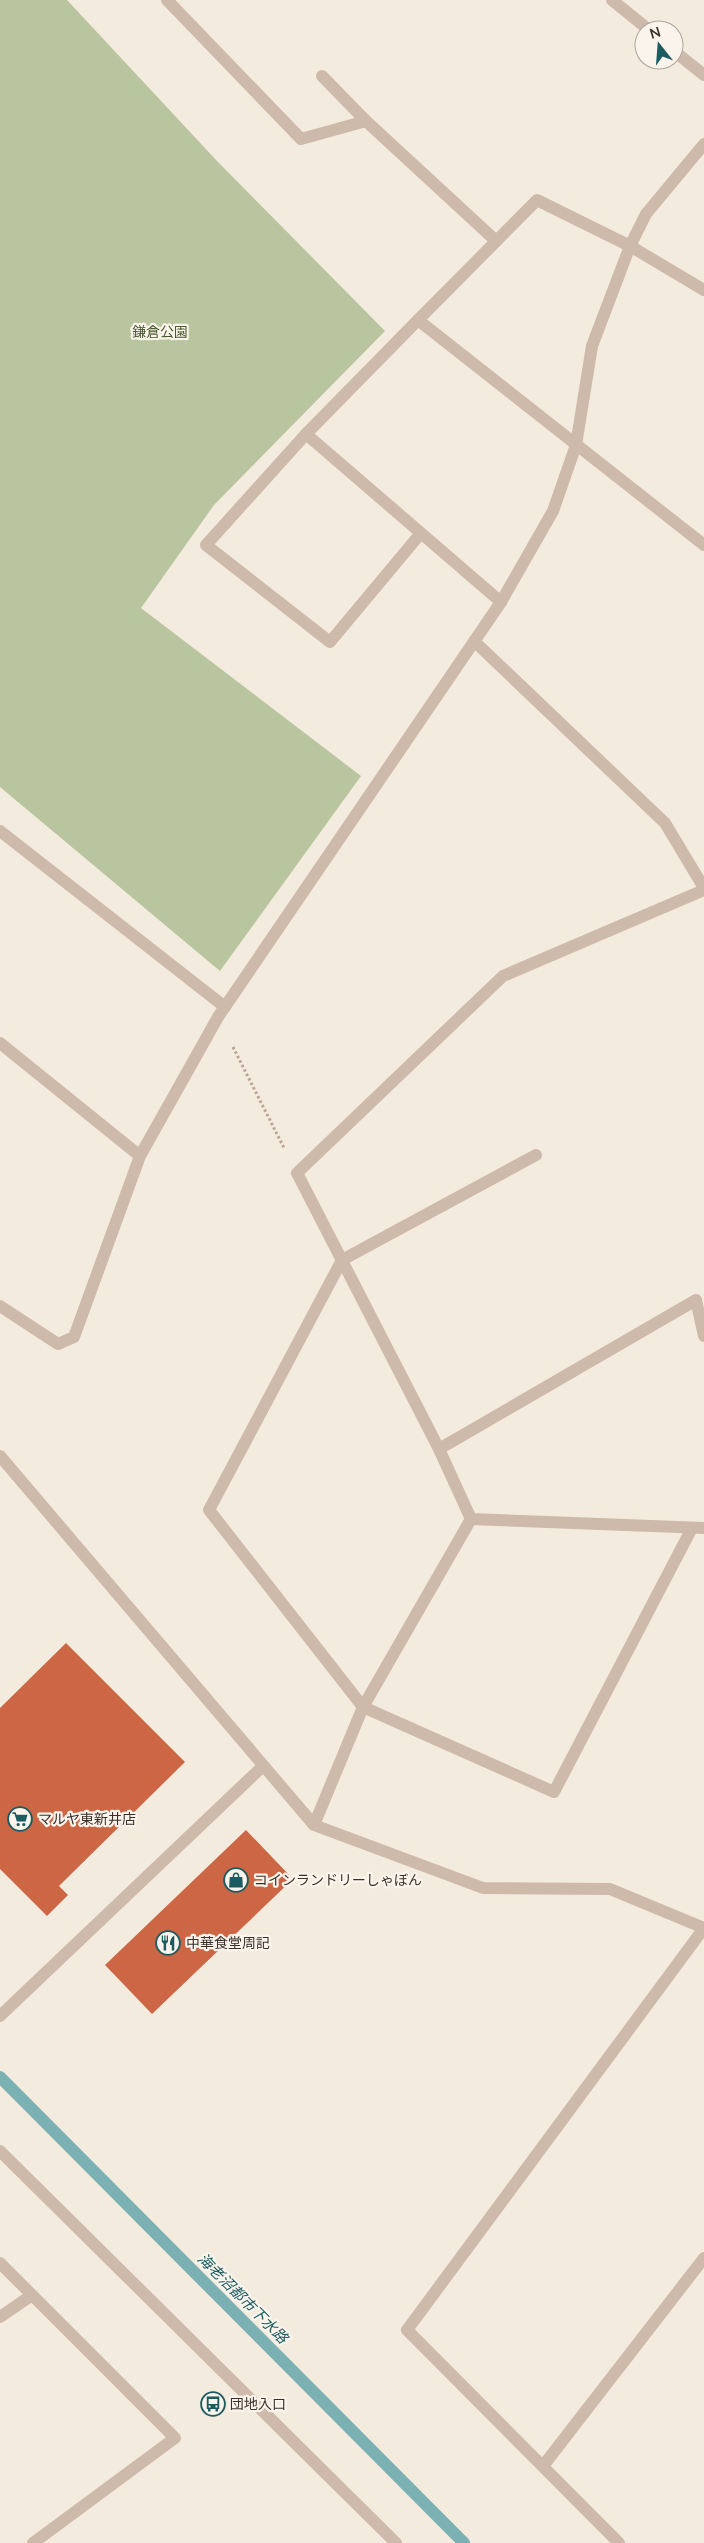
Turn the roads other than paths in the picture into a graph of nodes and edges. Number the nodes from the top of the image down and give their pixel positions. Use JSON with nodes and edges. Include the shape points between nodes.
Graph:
{"nodes":[{"id":1,"x":167,"y":0,"type":"edge"},
{"id":2,"x":612,"y":0,"type":"edge"},
{"id":3,"x":636,"y":20,"type":"edge"},
{"id":4,"x":684,"y":59,"type":"edge"},
{"id":5,"x":704,"y":75,"type":"edge"},
{"id":6,"x":322,"y":76,"type":"dead end"},
{"id":7,"x":366,"y":121,"type":"junction"},
{"id":8,"x":704,"y":144,"type":"edge"},
{"id":9,"x":495,"y":240,"type":"junction"},
{"id":10,"x":630,"y":246,"type":"junction"},
{"id":11,"x":704,"y":290,"type":"edge"},
{"id":12,"x":418,"y":320,"type":"junction"},
{"id":13,"x":306,"y":434,"type":"junction"},
{"id":14,"x":576,"y":445,"type":"junction"},
{"id":15,"x":421,"y":533,"type":"junction"},
{"id":16,"x":704,"y":545,"type":"edge"},
{"id":17,"x":501,"y":602,"type":"junction"},
{"id":18,"x":474,"y":641,"type":"junction"},
{"id":19,"x":0,"y":831,"type":"edge"},
{"id":20,"x":704,"y":889,"type":"edge"},
{"id":21,"x":221,"y":1012,"type":"junction"},
{"id":22,"x":0,"y":1043,"type":"edge"},
{"id":23,"x":536,"y":1155,"type":"dead end"},
{"id":24,"x":140,"y":1156,"type":"junction"},
{"id":25,"x":342,"y":1260,"type":"junction"},
{"id":26,"x":0,"y":1306,"type":"edge"},
{"id":27,"x":704,"y":1336,"type":"edge"},
{"id":28,"x":439,"y":1449,"type":"junction"},
{"id":29,"x":0,"y":1456,"type":"edge"},
{"id":30,"x":471,"y":1519,"type":"junction"},
{"id":31,"x":698,"y":1528,"type":"edge"},
{"id":32,"x":362,"y":1707,"type":"junction"},
{"id":33,"x":263,"y":1766,"type":"junction"},
{"id":34,"x":314,"y":1825,"type":"junction"},
{"id":35,"x":704,"y":1928,"type":"edge"},
{"id":36,"x":0,"y":2016,"type":"edge"},
{"id":37,"x":0,"y":2151,"type":"edge"},
{"id":38,"x":704,"y":2258,"type":"edge"},
{"id":39,"x":0,"y":2263,"type":"edge"},
{"id":40,"x":32,"y":2295,"type":"junction"},
{"id":41,"x":0,"y":2317,"type":"edge"},
{"id":42,"x":543,"y":2466,"type":"junction"},
{"id":43,"x":33,"y":2543,"type":"edge"},
{"id":44,"x":396,"y":2543,"type":"edge"},
{"id":45,"x":619,"y":2543,"type":"edge"}],
"edges":[{"from":1,"to":7,"type":"street","via":[[301,139]]},
{"from":2,"to":3,"type":"street"},
{"from":4,"to":5,"type":"street"},
{"from":6,"to":7,"type":"street"},
{"from":7,"to":9,"type":"street"},
{"from":8,"to":10,"type":"street","via":[[646,214]]},
{"from":9,"to":10,"type":"street","via":[[537,200]]},
{"from":9,"to":12,"type":"street"},
{"from":10,"to":11,"type":"street"},
{"from":10,"to":14,"type":"street","via":[[592,346]]},
{"from":12,"to":13,"type":"street"},
{"from":12,"to":14,"type":"street"},
{"from":13,"to":15,"type":"street"},
{"from":13,"to":15,"type":"street","via":[[206,545],[330,642]]},
{"from":14,"to":16,"type":"street"},
{"from":14,"to":17,"type":"street","via":[[553,511]]},
{"from":15,"to":17,"type":"street"},
{"from":17,"to":18,"type":"street"},
{"from":18,"to":20,"type":"street","via":[[665,823]]},
{"from":18,"to":21,"type":"street"},
{"from":19,"to":21,"type":"street"},
{"from":20,"to":25,"type":"street","via":[[503,976],[297,1173]]},
{"from":21,"to":24,"type":"street"},
{"from":22,"to":24,"type":"street"},
{"from":23,"to":25,"type":"street"},
{"from":24,"to":26,"type":"street","via":[[74,1337],[58,1344]]},
{"from":25,"to":28,"type":"street"},
{"from":25,"to":32,"type":"street","via":[[209,1510]]},
{"from":27,"to":28,"type":"street","via":[[696,1300]]},
{"from":28,"to":30,"type":"street"},
{"from":29,"to":33,"type":"street"},
{"from":30,"to":31,"type":"street"},
{"from":30,"to":32,"type":"street"},
{"from":31,"to":32,"type":"street","via":[[554,1792]]},
{"from":32,"to":34,"type":"street"},
{"from":33,"to":34,"type":"street"},
{"from":33,"to":36,"type":"street"},
{"from":34,"to":35,"type":"street","via":[[482,1888],[610,1889]]},
{"from":35,"to":42,"type":"street","via":[[407,2330]]},
{"from":37,"to":44,"type":"street"},
{"from":38,"to":42,"type":"street"},
{"from":39,"to":40,"type":"street"},
{"from":40,"to":41,"type":"street"},
{"from":40,"to":43,"type":"street","via":[[175,2438]]},
{"from":42,"to":45,"type":"street"}]}
